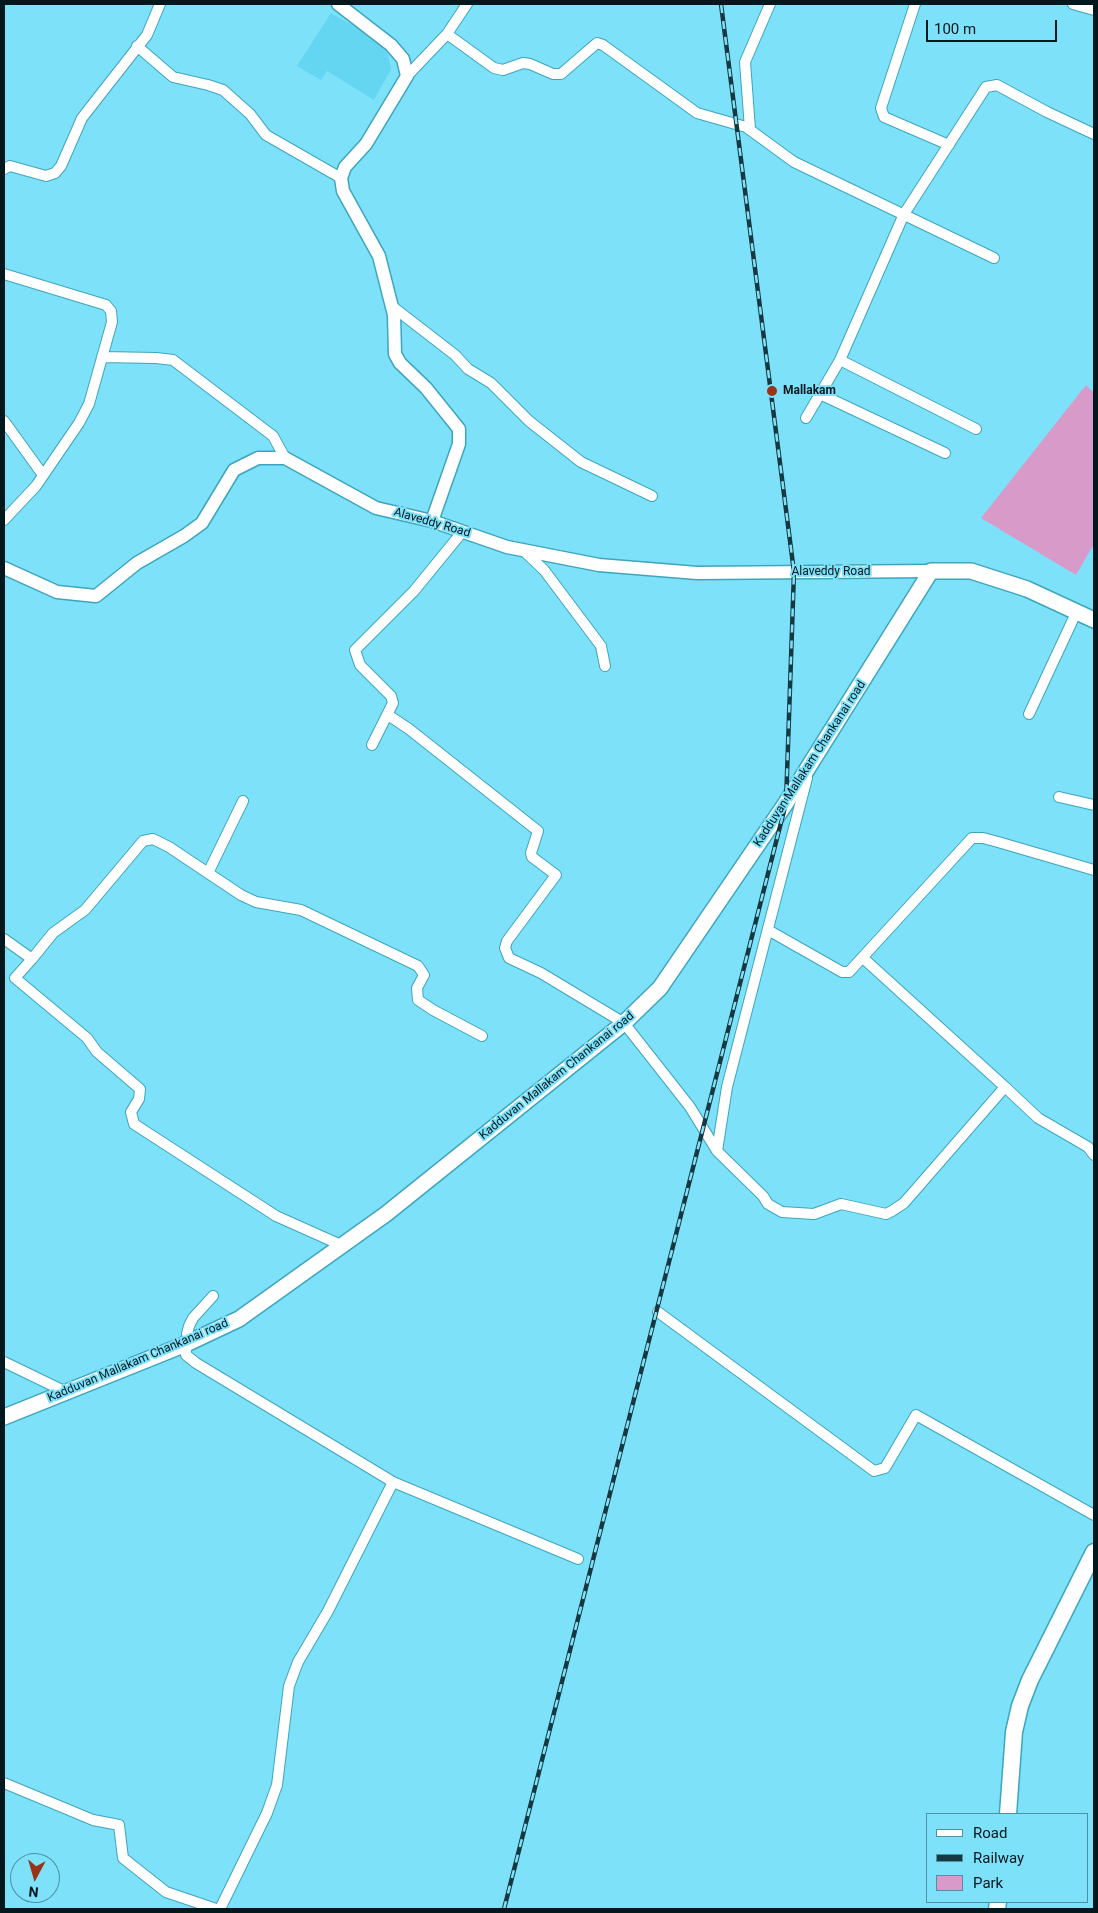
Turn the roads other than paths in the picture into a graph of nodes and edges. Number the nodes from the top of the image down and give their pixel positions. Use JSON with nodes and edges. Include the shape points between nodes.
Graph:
{"nodes":[{"id":1,"x":160,"y":4,"type":"edge"},
{"id":2,"x":338,"y":4,"type":"edge"},
{"id":3,"x":468,"y":4,"type":"edge"},
{"id":4,"x":770,"y":4,"type":"edge"},
{"id":5,"x":915,"y":4,"type":"edge"},
{"id":6,"x":1072,"y":4,"type":"edge"},
{"id":7,"x":1094,"y":10,"type":"edge"},
{"id":8,"x":447,"y":34,"type":"junction"},
{"id":9,"x":138,"y":46,"type":"junction"},
{"id":10,"x":408,"y":76,"type":"junction"},
{"id":11,"x":750,"y":129,"type":"junction"},
{"id":12,"x":1094,"y":134,"type":"edge"},
{"id":13,"x":949,"y":145,"type":"junction"},
{"id":14,"x":4,"y":169,"type":"edge"},
{"id":15,"x":341,"y":178,"type":"junction"},
{"id":16,"x":904,"y":214,"type":"junction"},
{"id":17,"x":994,"y":258,"type":"dead end"},
{"id":18,"x":4,"y":274,"type":"edge"},
{"id":19,"x":393,"y":307,"type":"junction"},
{"id":20,"x":102,"y":357,"type":"junction"},
{"id":21,"x":840,"y":360,"type":"junction"},
{"id":22,"x":820,"y":394,"type":"junction"},
{"id":23,"x":806,"y":418,"type":"dead end"},
{"id":24,"x":4,"y":421,"type":"edge"},
{"id":25,"x":976,"y":429,"type":"dead end"},
{"id":26,"x":945,"y":453,"type":"dead end"},
{"id":27,"x":284,"y":458,"type":"junction"},
{"id":28,"x":43,"y":475,"type":"junction"},
{"id":29,"x":652,"y":496,"type":"dead end"},
{"id":30,"x":4,"y":520,"type":"edge"},
{"id":31,"x":432,"y":521,"type":"junction"},
{"id":32,"x":463,"y":531,"type":"junction"},
{"id":33,"x":525,"y":552,"type":"junction"},
{"id":34,"x":4,"y":568,"type":"edge"},
{"id":35,"x":931,"y":571,"type":"junction"},
{"id":36,"x":1076,"y":613,"type":"junction"},
{"id":37,"x":1094,"y":620,"type":"edge"},
{"id":38,"x":605,"y":666,"type":"dead end"},
{"id":39,"x":1029,"y":714,"type":"dead end"},
{"id":40,"x":388,"y":715,"type":"junction"},
{"id":41,"x":372,"y":745,"type":"dead end"},
{"id":42,"x":811,"y":764,"type":"junction"},
{"id":43,"x":1059,"y":797,"type":"dead end"},
{"id":44,"x":243,"y":801,"type":"dead end"},
{"id":45,"x":1094,"y":805,"type":"edge"},
{"id":46,"x":1094,"y":870,"type":"edge"},
{"id":47,"x":208,"y":873,"type":"junction"},
{"id":48,"x":768,"y":930,"type":"junction"},
{"id":49,"x":4,"y":939,"type":"edge"},
{"id":50,"x":863,"y":958,"type":"junction"},
{"id":51,"x":32,"y":959,"type":"junction"},
{"id":52,"x":624,"y":1023,"type":"junction"},
{"id":53,"x":482,"y":1036,"type":"dead end"},
{"id":54,"x":1005,"y":1087,"type":"junction"},
{"id":55,"x":717,"y":1151,"type":"junction"},
{"id":56,"x":1094,"y":1155,"type":"edge"},
{"id":57,"x":341,"y":1246,"type":"junction"},
{"id":58,"x":213,"y":1296,"type":"dead end"},
{"id":59,"x":658,"y":1312,"type":"dead end"},
{"id":60,"x":191,"y":1342,"type":"junction"},
{"id":61,"x":4,"y":1362,"type":"edge"},
{"id":62,"x":66,"y":1392,"type":"junction"},
{"id":63,"x":4,"y":1417,"type":"edge"},
{"id":64,"x":393,"y":1482,"type":"junction"},
{"id":65,"x":1094,"y":1515,"type":"edge"},
{"id":66,"x":1094,"y":1552,"type":"edge"},
{"id":67,"x":578,"y":1559,"type":"dead end"},
{"id":68,"x":4,"y":1783,"type":"edge"},
{"id":69,"x":1008,"y":1813,"type":"edge"},
{"id":70,"x":216,"y":1909,"type":"edge"},
{"id":71,"x":220,"y":1909,"type":"edge"}],
"edges":[{"from":1,"to":9,"type":"street","via":[[155,19]]},
{"from":2,"to":10,"type":"street","via":[[391,45],[403,59]]},
{"from":3,"to":8,"type":"street"},
{"from":4,"to":11,"type":"street","via":[[745,62]]},
{"from":5,"to":13,"type":"street","via":[[881,108],[884,117]]},
{"from":6,"to":7,"type":"street"},
{"from":8,"to":10,"type":"street"},
{"from":8,"to":11,"type":"street","via":[[494,68],[503,70],[523,63],[554,74],[561,74],[597,42],[697,113]]},
{"from":9,"to":14,"type":"street","via":[[82,118],[55,173],[46,176],[10,166]]},
{"from":9,"to":15,"type":"street","via":[[173,77],[222,90],[250,114],[266,135]]},
{"from":10,"to":15,"type":"street","via":[[366,144],[345,167]]},
{"from":11,"to":16,"type":"street","via":[[794,162]]},
{"from":12,"to":13,"type":"street","via":[[993,84],[981,92]]},
{"from":13,"to":16,"type":"street"},
{"from":15,"to":19,"type":"street","via":[[343,191],[379,256]]},
{"from":16,"to":17,"type":"street"},
{"from":16,"to":21,"type":"street"},
{"from":18,"to":20,"type":"street","via":[[106,305],[112,322]]},
{"from":19,"to":29,"type":"street","via":[[455,355],[468,369],[491,383],[529,421],[581,462]]},
{"from":19,"to":31,"type":"street","via":[[395,354],[459,429],[459,444]]},
{"from":20,"to":27,"type":"street","via":[[173,360],[273,436]]},
{"from":20,"to":28,"type":"street","via":[[89,404]]},
{"from":21,"to":22,"type":"street"},
{"from":21,"to":25,"type":"street"},
{"from":22,"to":23,"type":"street"},
{"from":22,"to":26,"type":"street"},
{"from":24,"to":28,"type":"street"},
{"from":27,"to":31,"type":"street","name":"Alaveddy Road","via":[[376,508]]},
{"from":27,"to":34,"type":"street","name":"Alaveddy Road","via":[[258,458],[234,470],[202,523],[137,562],[96,596],[57,592]]},
{"from":28,"to":30,"type":"street"},
{"from":31,"to":32,"type":"street","name":"Alaveddy Road"},
{"from":32,"to":33,"type":"street","name":"Alaveddy Road"},
{"from":32,"to":40,"type":"street","via":[[414,592],[355,650],[360,665],[390,696],[393,703]]},
{"from":33,"to":35,"type":"street","name":"Alaveddy Road","via":[[599,565],[697,573]]},
{"from":33,"to":38,"type":"street","via":[[544,570],[601,646]]},
{"from":35,"to":36,"type":"main road","via":[[971,571],[1027,589]]},
{"from":35,"to":42,"type":"main road","name":"Kadduvan Mallakam Chankanai road"},
{"from":36,"to":37,"type":"main road"},
{"from":36,"to":39,"type":"street"},
{"from":40,"to":41,"type":"street"},
{"from":40,"to":52,"type":"street","via":[[538,832],[530,852],[556,875],[506,941],[504,948],[509,958],[541,973]]},
{"from":42,"to":48,"type":"street"},
{"from":42,"to":52,"type":"main road","name":"Kadduvan Mallakam Chankanai road","via":[[660,988]]},
{"from":43,"to":45,"type":"street"},
{"from":44,"to":47,"type":"street"},
{"from":46,"to":50,"type":"street","via":[[983,838],[972,838]]},
{"from":47,"to":51,"type":"street","via":[[153,839],[143,841],[85,910],[53,933]]},
{"from":47,"to":53,"type":"street","via":[[256,902],[301,910],[418,966],[424,975],[417,988],[418,1000]]},
{"from":48,"to":50,"type":"street","via":[[842,972],[849,972]]},
{"from":48,"to":55,"type":"street","via":[[727,1087]]},
{"from":49,"to":51,"type":"street"},
{"from":50,"to":54,"type":"street"},
{"from":51,"to":57,"type":"street","via":[[15,978],[87,1038],[98,1052],[140,1088],[139,1098],[131,1112],[134,1124],[276,1216]]},
{"from":52,"to":55,"type":"street","via":[[690,1107]]},
{"from":52,"to":57,"type":"main road","name":"Kadduvan Mallakam Chankanai road","via":[[386,1214]]},
{"from":54,"to":55,"type":"street","via":[[904,1203],[886,1214],[840,1204],[814,1214],[782,1212],[768,1204]]},
{"from":54,"to":56,"type":"street","via":[[1038,1118],[1088,1147]]},
{"from":57,"to":60,"type":"main road","name":"Kadduvan Mallakam Chankanai road","via":[[239,1319]]},
{"from":58,"to":60,"type":"street","via":[[192,1318],[187,1334]]},
{"from":59,"to":65,"type":"street","via":[[874,1471],[884,1468],[916,1415]]},
{"from":60,"to":62,"type":"main road","name":"Kadduvan Mallakam Chankanai road"},
{"from":60,"to":64,"type":"street","via":[[186,1355],[196,1363]]},
{"from":61,"to":62,"type":"street"},
{"from":62,"to":63,"type":"main road","name":"Kadduvan Mallakam Chankanai road"},
{"from":64,"to":67,"type":"street"},
{"from":64,"to":71,"type":"street","via":[[295,1670],[289,1686],[276,1785],[267,1813]]},
{"from":66,"to":69,"type":"main road","via":[[1020,1706],[1014,1732]]},
{"from":68,"to":70,"type":"street","via":[[93,1820],[119,1825],[123,1858],[166,1892]]}]}
